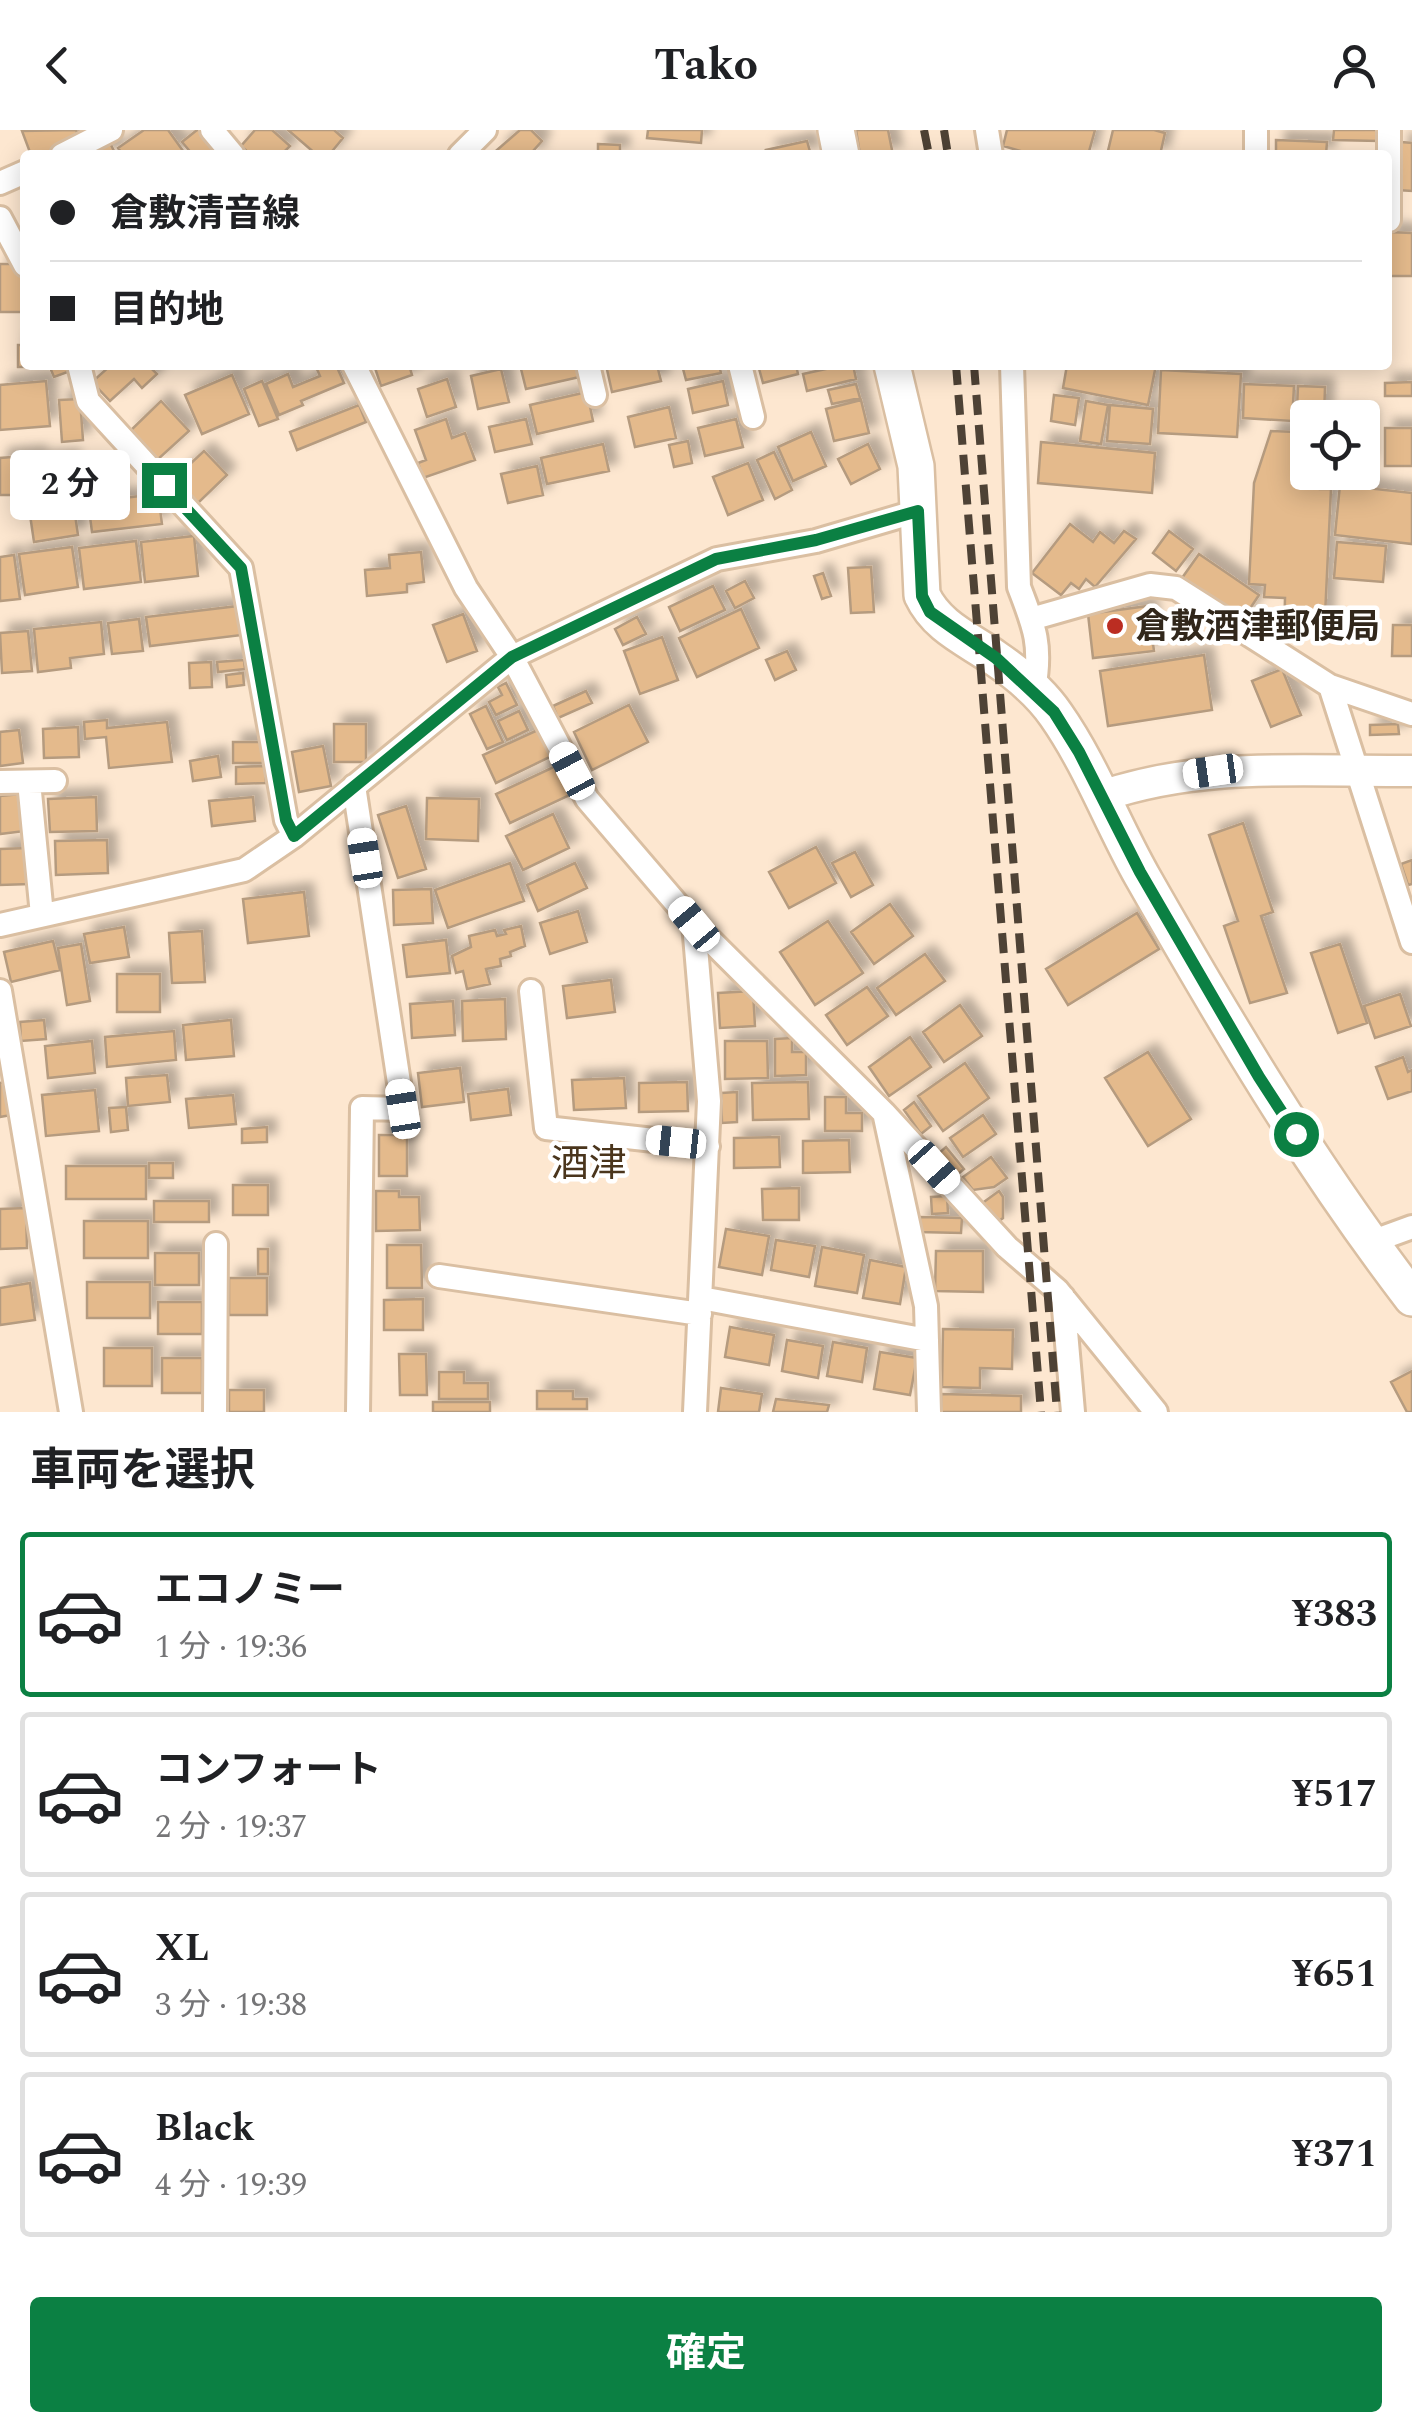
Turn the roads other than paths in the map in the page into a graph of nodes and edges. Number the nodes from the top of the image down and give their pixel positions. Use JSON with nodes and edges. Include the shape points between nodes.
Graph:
{"nodes":[{"id":1,"x":111,"y":130,"type":"edge"},
{"id":2,"x":212,"y":130,"type":"edge"},
{"id":3,"x":484,"y":130,"type":"edge"},
{"id":4,"x":72,"y":150,"type":"edge"},
{"id":5,"x":229,"y":150,"type":"edge"},
{"id":6,"x":465,"y":150,"type":"edge"},
{"id":7,"x":0,"y":218,"type":"edge"},
{"id":8,"x":20,"y":255,"type":"edge"},
{"id":9,"x":80,"y":370,"type":"edge"},
{"id":10,"x":357,"y":370,"type":"edge"},
{"id":11,"x":589,"y":370,"type":"edge"},
{"id":12,"x":741,"y":370,"type":"edge"},
{"id":13,"x":893,"y":370,"type":"edge"},
{"id":14,"x":1012,"y":370,"type":"edge"},
{"id":15,"x":595,"y":396,"type":"dead end"},
{"id":16,"x":753,"y":417,"type":"dead end"},
{"id":17,"x":918,"y":511,"type":"junction"},
{"id":18,"x":1032,"y":619,"type":"junction"},
{"id":19,"x":512,"y":657,"type":"junction"},
{"id":20,"x":1330,"y":686,"type":"junction"},
{"id":21,"x":1034,"y":690,"type":"junction"},
{"id":22,"x":1412,"y":714,"type":"edge"},
{"id":23,"x":1356,"y":771,"type":"junction"},
{"id":24,"x":1412,"y":771,"type":"edge"},
{"id":25,"x":55,"y":781,"type":"dead end"},
{"id":26,"x":0,"y":782,"type":"edge"},
{"id":27,"x":29,"y":782,"type":"junction"},
{"id":28,"x":354,"y":786,"type":"junction"},
{"id":29,"x":1102,"y":796,"type":"junction"},
{"id":30,"x":294,"y":836,"type":"junction"},
{"id":31,"x":42,"y":916,"type":"junction"},
{"id":32,"x":0,"y":924,"type":"edge"},
{"id":33,"x":694,"y":924,"type":"junction"},
{"id":34,"x":1412,"y":942,"type":"edge"},
{"id":35,"x":0,"y":991,"type":"edge"},
{"id":36,"x":531,"y":991,"type":"dead end"},
{"id":37,"x":884,"y":1113,"type":"junction"},
{"id":38,"x":708,"y":1146,"type":"junction"},
{"id":39,"x":1412,"y":1227,"type":"edge"},
{"id":40,"x":1372,"y":1242,"type":"junction"},
{"id":41,"x":216,"y":1244,"type":"dead end"},
{"id":42,"x":439,"y":1276,"type":"dead end"},
{"id":43,"x":1060,"y":1294,"type":"junction"},
{"id":44,"x":1412,"y":1298,"type":"edge"},
{"id":45,"x":700,"y":1306,"type":"junction"},
{"id":46,"x":927,"y":1340,"type":"junction"},
{"id":47,"x":71,"y":1412,"type":"edge"},
{"id":48,"x":215,"y":1412,"type":"edge"},
{"id":49,"x":358,"y":1412,"type":"edge"},
{"id":50,"x":695,"y":1412,"type":"edge"},
{"id":51,"x":929,"y":1412,"type":"edge"},
{"id":52,"x":1073,"y":1412,"type":"edge"},
{"id":53,"x":1156,"y":1412,"type":"edge"}],
"edges":[{"from":1,"to":4,"type":"street"},
{"from":2,"to":5,"type":"street"},
{"from":3,"to":6,"type":"street"},
{"from":7,"to":8,"type":"street"},
{"from":9,"to":30,"type":"street","via":[[88,401],[241,568]]},
{"from":10,"to":19,"type":"street","via":[[466,588]]},
{"from":11,"to":15,"type":"street"},
{"from":12,"to":16,"type":"street"},
{"from":13,"to":17,"type":"main road","via":[[916,466]]},
{"from":14,"to":18,"type":"street","via":[[1018,587]]},
{"from":17,"to":19,"type":"street","via":[[716,559]]},
{"from":17,"to":21,"type":"main road","via":[[922,596],[930,612]]},
{"from":18,"to":20,"type":"street","via":[[1150,585],[1176,588]]},
{"from":18,"to":21,"type":"street","via":[[1040,658]]},
{"from":19,"to":28,"type":"street"},
{"from":19,"to":33,"type":"street","via":[[587,799]]},
{"from":20,"to":22,"type":"street"},
{"from":20,"to":23,"type":"street"},
{"from":21,"to":29,"type":"main road"},
{"from":23,"to":24,"type":"street"},
{"from":23,"to":29,"type":"street","via":[[1213,771]]},
{"from":23,"to":34,"type":"street"},
{"from":25,"to":27,"type":"street"},
{"from":26,"to":27,"type":"street"},
{"from":27,"to":31,"type":"street"},
{"from":28,"to":30,"type":"street"},
{"from":28,"to":49,"type":"street","via":[[403,1109],[362,1108]]},
{"from":29,"to":40,"type":"main road","via":[[1259,1077]]},
{"from":30,"to":31,"type":"street","via":[[244,870]]},
{"from":31,"to":32,"type":"street"},
{"from":33,"to":37,"type":"street"},
{"from":33,"to":38,"type":"street"},
{"from":35,"to":47,"type":"street"},
{"from":36,"to":38,"type":"street","via":[[546,1128]]},
{"from":37,"to":43,"type":"street","via":[[1007,1247]]},
{"from":37,"to":46,"type":"street","via":[[926,1306]]},
{"from":38,"to":45,"type":"street"},
{"from":39,"to":40,"type":"street"},
{"from":40,"to":44,"type":"main road"},
{"from":41,"to":48,"type":"street"},
{"from":42,"to":45,"type":"street"},
{"from":43,"to":52,"type":"street"},
{"from":43,"to":53,"type":"street"},
{"from":45,"to":46,"type":"street"},
{"from":45,"to":50,"type":"street"},
{"from":46,"to":51,"type":"street"}]}
